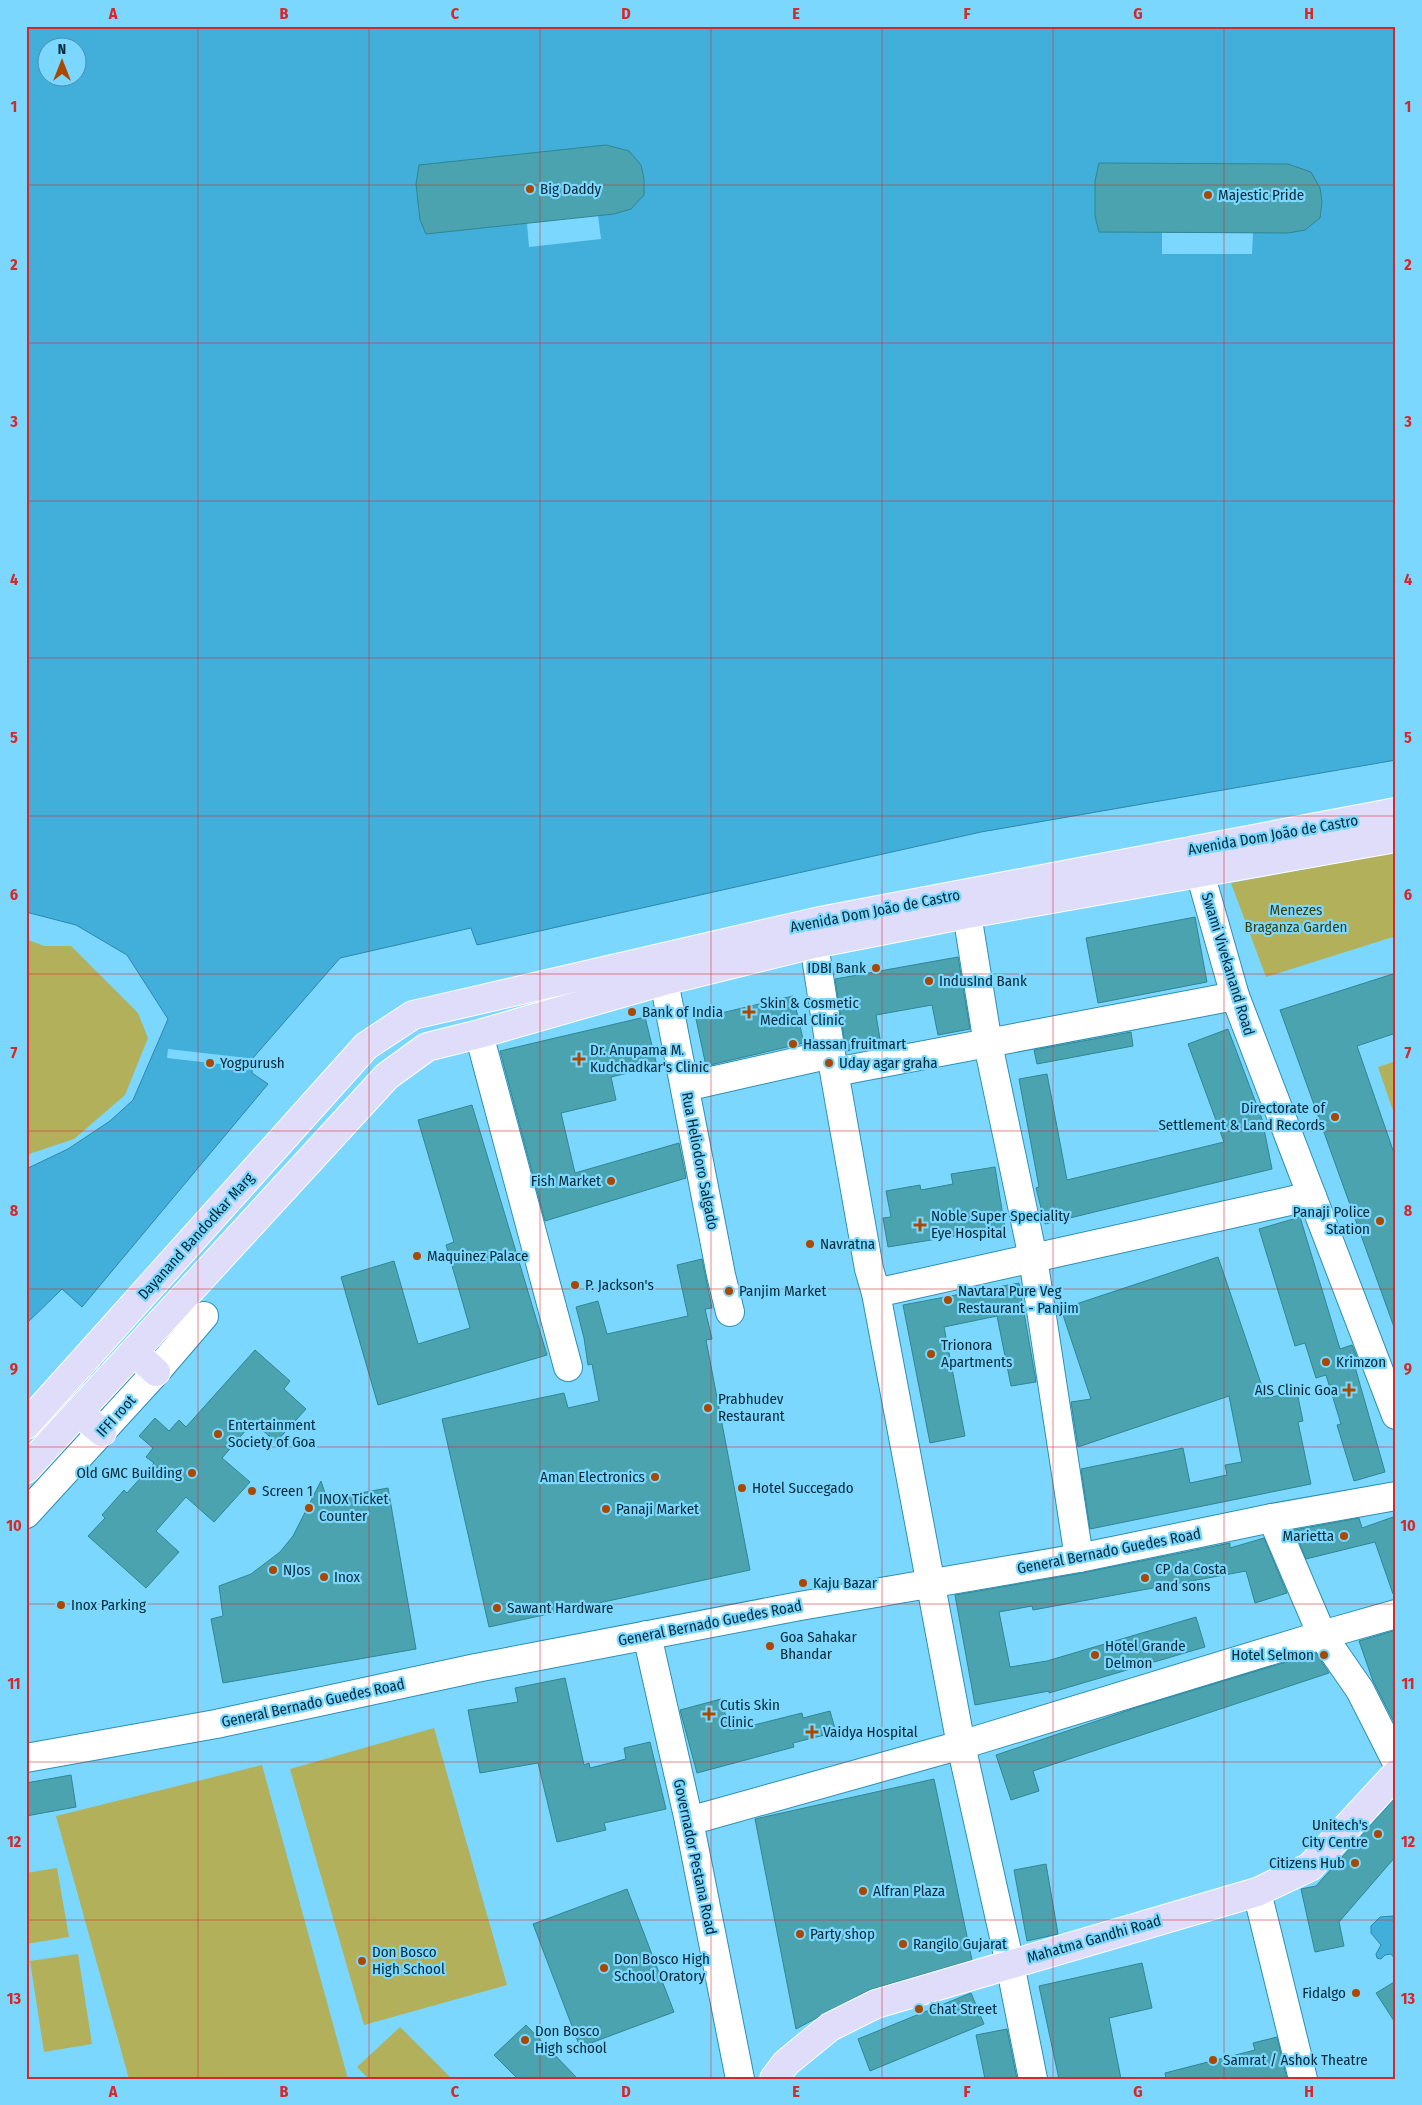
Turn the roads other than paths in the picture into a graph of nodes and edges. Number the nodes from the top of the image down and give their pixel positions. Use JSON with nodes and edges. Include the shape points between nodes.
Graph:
{"nodes":[{"id":1,"x":1396,"y":812,"type":"edge"},
{"id":2,"x":1396,"y":838,"type":"edge"},
{"id":3,"x":1195,"y":862,"type":"junction"},
{"id":4,"x":967,"y":914,"type":"junction"},
{"id":5,"x":814,"y":944,"type":"junction"},
{"id":6,"x":664,"y":981,"type":"junction"},
{"id":7,"x":1235,"y":996,"type":"junction"},
{"id":8,"x":479,"y":1034,"type":"junction"},
{"id":9,"x":988,"y":1044,"type":"junction"},
{"id":10,"x":366,"y":1046,"type":"joint"},
{"id":11,"x":833,"y":1063,"type":"junction"},
{"id":12,"x":685,"y":1088,"type":"junction"},
{"id":13,"x":1312,"y":1196,"type":"junction"},
{"id":14,"x":1033,"y":1258,"type":"junction"},
{"id":15,"x":876,"y":1293,"type":"junction"},
{"id":16,"x":730,"y":1312,"type":"dead end"},
{"id":17,"x":204,"y":1316,"type":"dead end"},
{"id":18,"x":134,"y":1352,"type":"junction"},
{"id":19,"x":568,"y":1367,"type":"dead end"},
{"id":20,"x":156,"y":1372,"type":"junction"},
{"id":21,"x":78,"y":1412,"type":"junction"},
{"id":22,"x":1396,"y":1415,"type":"edge"},
{"id":23,"x":26,"y":1425,"type":"edge"},
{"id":24,"x":102,"y":1432,"type":"junction"},
{"id":25,"x":26,"y":1469,"type":"edge"},
{"id":26,"x":1396,"y":1496,"type":"edge"},
{"id":27,"x":26,"y":1514,"type":"edge"},
{"id":28,"x":1272,"y":1518,"type":"junction"},
{"id":29,"x":1079,"y":1558,"type":"junction"},
{"id":30,"x":932,"y":1584,"type":"junction"},
{"id":31,"x":1396,"y":1614,"type":"edge"},
{"id":32,"x":1322,"y":1634,"type":"junction"},
{"id":33,"x":647,"y":1635,"type":"junction"},
{"id":34,"x":961,"y":1745,"type":"junction"},
{"id":35,"x":26,"y":1758,"type":"edge"},
{"id":36,"x":1396,"y":1761,"type":"edge"},
{"id":37,"x":1396,"y":1774,"type":"edge"},
{"id":38,"x":689,"y":1821,"type":"junction"},
{"id":39,"x":1257,"y":1892,"type":"junction"},
{"id":40,"x":1010,"y":1964,"type":"junction"},
{"id":41,"x":740,"y":2079,"type":"edge"},
{"id":42,"x":774,"y":2079,"type":"edge"},
{"id":43,"x":1033,"y":2079,"type":"edge"},
{"id":44,"x":1303,"y":2079,"type":"edge"}],
"edges":[{"from":1,"to":3,"type":"main road","name":"Avenida Dom João de Castro"},
{"from":2,"to":3,"type":"main road","name":"Avenida Dom João de Castro"},
{"from":3,"to":4,"type":"main road","name":"Avenida Dom João de Castro"},
{"from":3,"to":7,"type":"street","name":"Swami Vivekanand Road"},
{"from":3,"to":10,"type":"main road","name":"Avenida Dom João de Castro","via":[[820,921],[414,1015]]},
{"from":4,"to":5,"type":"main road","name":"Avenida Dom João de Castro"},
{"from":4,"to":9,"type":"street"},
{"from":5,"to":6,"type":"main road","name":"Avenida Dom João de Castro"},
{"from":5,"to":11,"type":"street"},
{"from":6,"to":8,"type":"main road","name":"Avenida Dom João de Castro"},
{"from":6,"to":12,"type":"street","name":"Rua Heliodoro Salgado"},
{"from":7,"to":9,"type":"street"},
{"from":7,"to":13,"type":"street","name":"Swami Vivekanand Road"},
{"from":8,"to":18,"type":"main road","name":"Avenida Dom João de Castro","via":[[427,1047],[387,1076]]},
{"from":8,"to":19,"type":"street"},
{"from":9,"to":11,"type":"street"},
{"from":9,"to":14,"type":"street"},
{"from":10,"to":23,"type":"main road","name":"Dayanand Bandodkar Marg"},
{"from":11,"to":12,"type":"street"},
{"from":11,"to":15,"type":"street"},
{"from":12,"to":16,"type":"street","name":"Rua Heliodoro Salgado"},
{"from":13,"to":14,"type":"street"},
{"from":13,"to":22,"type":"street","name":"Swami Vivekanand Road"},
{"from":14,"to":15,"type":"street"},
{"from":14,"to":29,"type":"street"},
{"from":15,"to":30,"type":"street"},
{"from":17,"to":20,"type":"street","name":"IFFI root"},
{"from":18,"to":20,"type":"main road"},
{"from":18,"to":21,"type":"main road","name":"Avenida Dom João de Castro"},
{"from":20,"to":24,"type":"street","name":"IFFI root"},
{"from":21,"to":24,"type":"main road"},
{"from":21,"to":25,"type":"main road","name":"Avenida Dom João de Castro"},
{"from":24,"to":27,"type":"street","name":"IFFI root"},
{"from":26,"to":28,"type":"street","name":"General Bernado Guedes Road"},
{"from":28,"to":29,"type":"street","name":"General Bernado Guedes Road"},
{"from":28,"to":32,"type":"street"},
{"from":29,"to":30,"type":"street","name":"General Bernado Guedes Road"},
{"from":30,"to":33,"type":"street","name":"General Bernado Guedes Road"},
{"from":30,"to":34,"type":"street"},
{"from":31,"to":32,"type":"street"},
{"from":32,"to":34,"type":"street"},
{"from":32,"to":36,"type":"street","via":[[1360,1690]]},
{"from":33,"to":35,"type":"street","name":"General Bernado Guedes Road","via":[[216,1724]]},
{"from":33,"to":38,"type":"street","name":"Governador Pestana Road"},
{"from":34,"to":38,"type":"street"},
{"from":34,"to":40,"type":"street"},
{"from":37,"to":39,"type":"main road","name":"Mahatma Gandhi Road","via":[[1310,1867]]},
{"from":38,"to":41,"type":"street","name":"Governador Pestana Road"},
{"from":39,"to":40,"type":"main road","name":"Mahatma Gandhi Road"},
{"from":39,"to":44,"type":"street"},
{"from":40,"to":42,"type":"main road","name":"Mahatma Gandhi Road","via":[[876,2004],[830,2027],[786,2063]]},
{"from":40,"to":43,"type":"street"}]}
